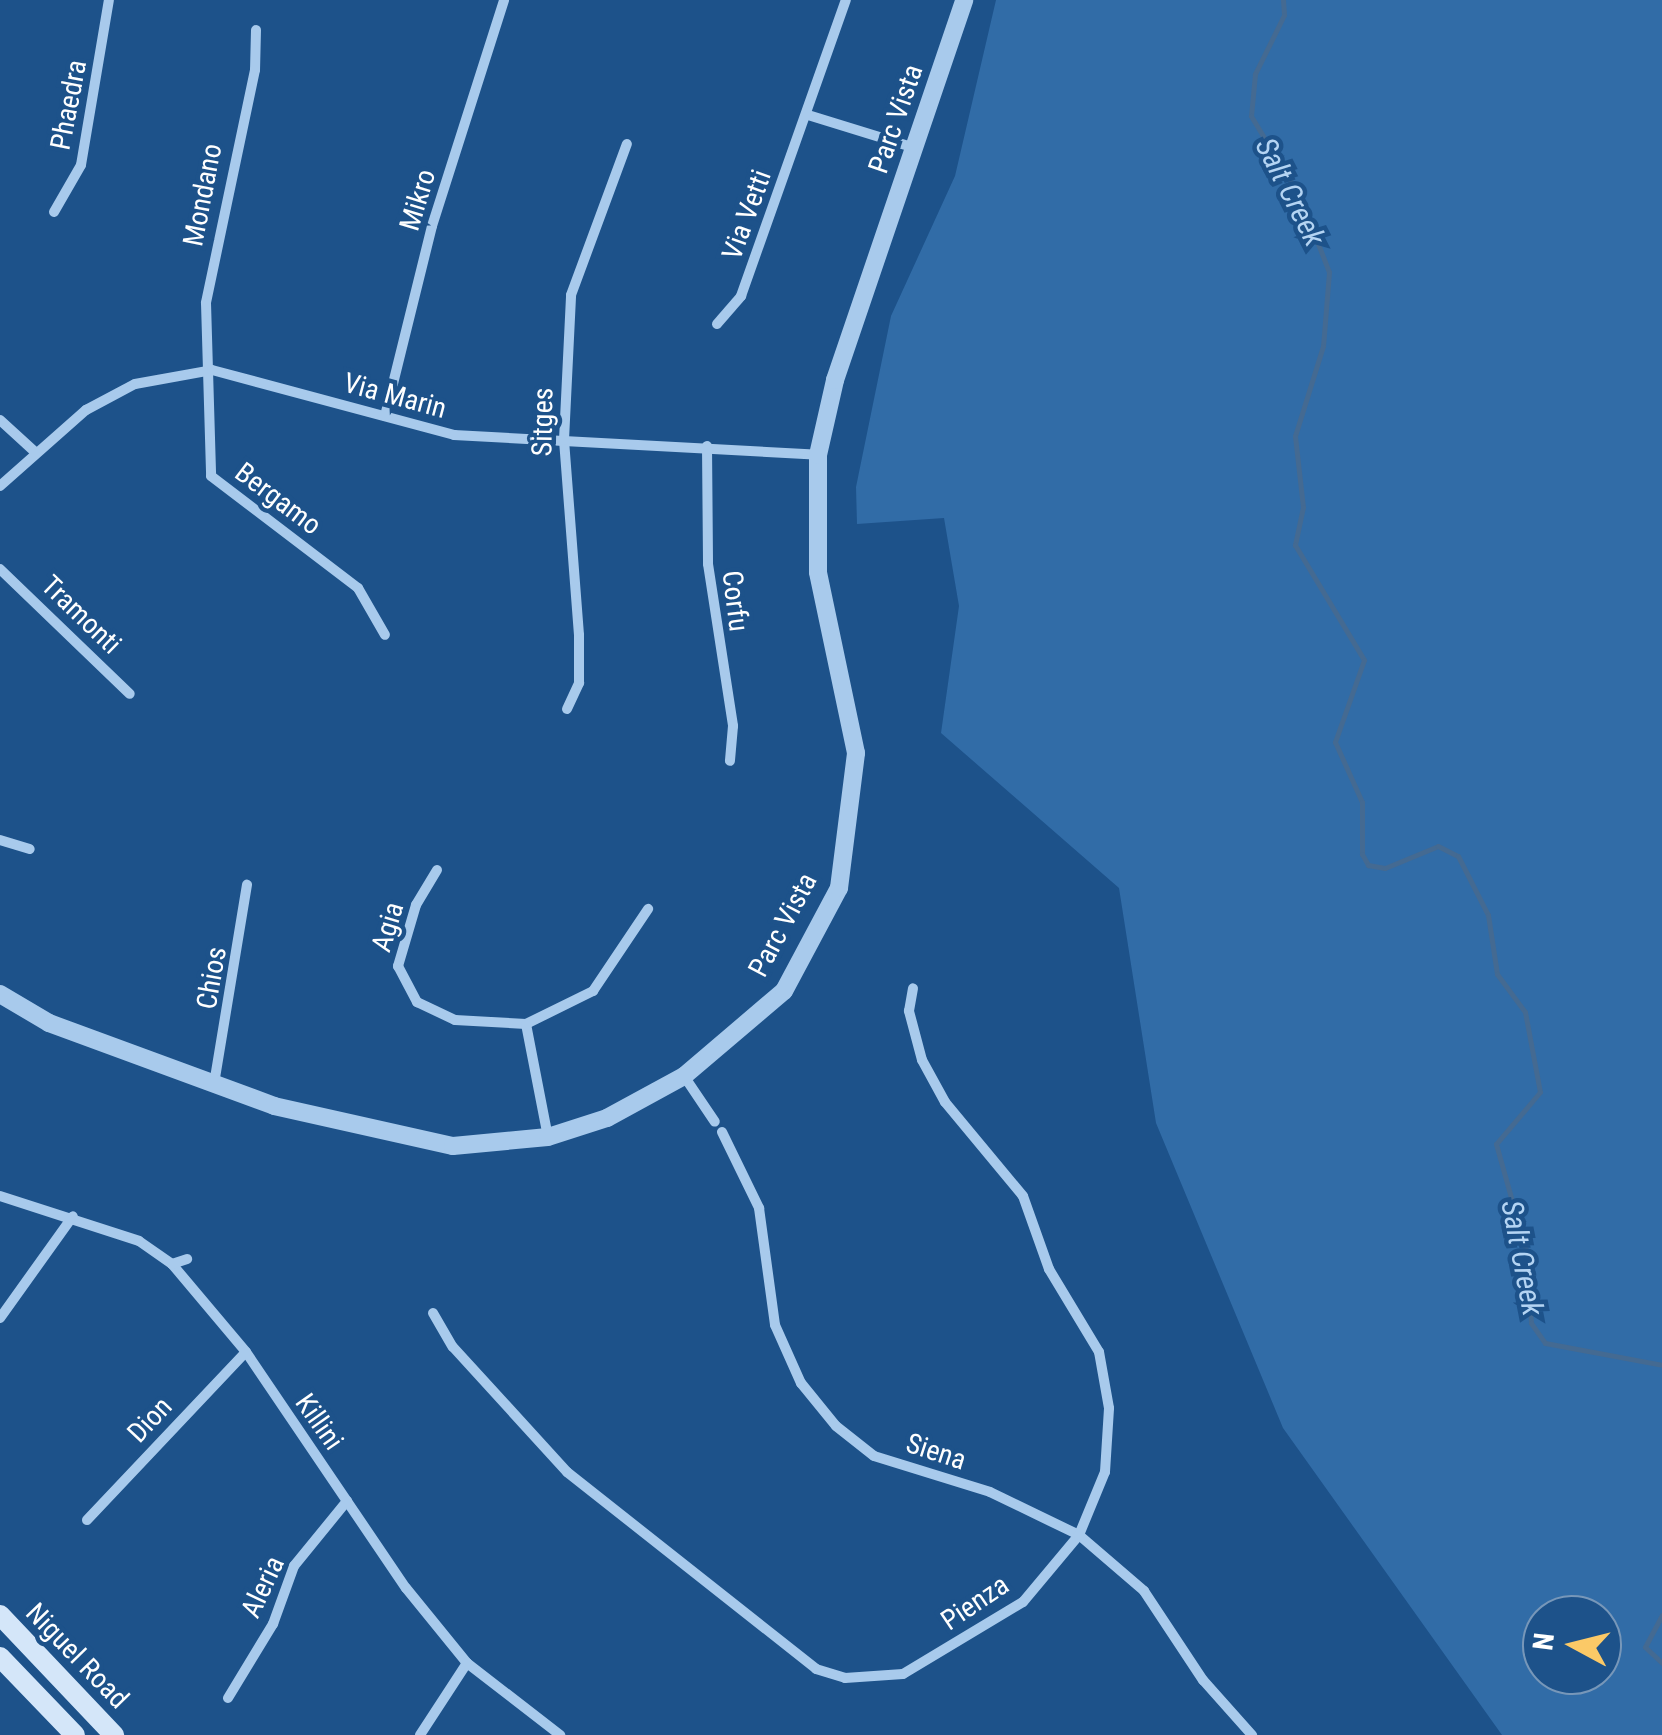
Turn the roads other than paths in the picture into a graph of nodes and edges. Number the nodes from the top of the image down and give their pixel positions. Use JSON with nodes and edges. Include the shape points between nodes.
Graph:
{"nodes":[{"id":1,"x":109,"y":0,"type":"edge"},
{"id":2,"x":504,"y":0,"type":"edge"},
{"id":3,"x":846,"y":0,"type":"edge"},
{"id":4,"x":964,"y":0,"type":"edge"},
{"id":5,"x":256,"y":30,"type":"dead end"},
{"id":6,"x":808,"y":115,"type":"junction"},
{"id":7,"x":627,"y":144,"type":"dead end"},
{"id":8,"x":916,"y":149,"type":"junction"},
{"id":9,"x":54,"y":212,"type":"dead end"},
{"id":10,"x":718,"y":324,"type":"dead end"},
{"id":11,"x":212,"y":370,"type":"junction"},
{"id":12,"x":386,"y":416,"type":"junction"},
{"id":13,"x":0,"y":420,"type":"edge"},
{"id":14,"x":564,"y":440,"type":"junction"},
{"id":15,"x":707,"y":446,"type":"junction"},
{"id":16,"x":34,"y":451,"type":"junction"},
{"id":17,"x":818,"y":455,"type":"junction"},
{"id":18,"x":0,"y":486,"type":"edge"},
{"id":19,"x":0,"y":569,"type":"edge"},
{"id":20,"x":385,"y":635,"type":"dead end"},
{"id":21,"x":130,"y":694,"type":"dead end"},
{"id":22,"x":567,"y":709,"type":"dead end"},
{"id":23,"x":730,"y":761,"type":"dead end"},
{"id":24,"x":0,"y":840,"type":"edge"},
{"id":25,"x":30,"y":849,"type":"dead end"},
{"id":26,"x":437,"y":870,"type":"dead end"},
{"id":27,"x":247,"y":885,"type":"dead end"},
{"id":28,"x":648,"y":909,"type":"dead end"},
{"id":29,"x":913,"y":988,"type":"dead end"},
{"id":30,"x":0,"y":994,"type":"edge"},
{"id":31,"x":526,"y":1024,"type":"junction"},
{"id":32,"x":684,"y":1076,"type":"junction"},
{"id":33,"x":215,"y":1078,"type":"junction"},
{"id":34,"x":548,"y":1137,"type":"junction"},
{"id":35,"x":0,"y":1196,"type":"edge"},
{"id":36,"x":73,"y":1216,"type":"junction"},
{"id":37,"x":187,"y":1258,"type":"dead end"},
{"id":38,"x":172,"y":1264,"type":"junction"},
{"id":39,"x":433,"y":1313,"type":"dead end"},
{"id":40,"x":0,"y":1318,"type":"edge"},
{"id":41,"x":246,"y":1352,"type":"junction"},
{"id":42,"x":347,"y":1501,"type":"junction"},
{"id":43,"x":87,"y":1520,"type":"dead end"},
{"id":44,"x":1079,"y":1535,"type":"junction"},
{"id":45,"x":0,"y":1615,"type":"edge"},
{"id":46,"x":0,"y":1657,"type":"edge"},
{"id":47,"x":467,"y":1663,"type":"junction"},
{"id":48,"x":228,"y":1698,"type":"dead end"},
{"id":49,"x":74,"y":1735,"type":"edge"},
{"id":50,"x":114,"y":1735,"type":"edge"},
{"id":51,"x":420,"y":1735,"type":"edge"},
{"id":52,"x":560,"y":1735,"type":"edge"},
{"id":53,"x":1252,"y":1735,"type":"edge"}],
"edges":[{"from":1,"to":9,"type":"street","name":"Phaedra","via":[[81,165]]},
{"from":2,"to":12,"type":"street","name":"Mikro","via":[[432,226]]},
{"from":3,"to":6,"type":"street","name":"Via Vetti"},
{"from":4,"to":8,"type":"street","name":"Parc Vista"},
{"from":5,"to":11,"type":"street","name":"Mondano","via":[[255,70],[206,304]]},
{"from":6,"to":8,"type":"street"},
{"from":6,"to":10,"type":"street","name":"Via Vetti","via":[[741,296]]},
{"from":7,"to":14,"type":"street","name":"Sitges","via":[[571,295]]},
{"from":8,"to":17,"type":"street","name":"Parc Vista","via":[[834,380]]},
{"from":11,"to":12,"type":"street","name":"Via Marin"},
{"from":11,"to":16,"type":"street","name":"Via Marin","via":[[135,384]]},
{"from":11,"to":20,"type":"street","name":"Bergamo","via":[[212,476],[358,588]]},
{"from":12,"to":14,"type":"street","name":"Via Marin","via":[[454,435]]},
{"from":13,"to":16,"type":"street"},
{"from":14,"to":15,"type":"street","name":"Via Marin"},
{"from":14,"to":22,"type":"street","name":"Sitges","via":[[579,635],[578,683]]},
{"from":15,"to":17,"type":"street","name":"Via Marin"},
{"from":15,"to":23,"type":"street","name":"Corfu","via":[[708,564],[733,726]]},
{"from":16,"to":18,"type":"street","name":"Via Marin"},
{"from":17,"to":32,"type":"street","name":"Parc Vista","via":[[818,572],[856,753],[839,888],[784,991]]},
{"from":19,"to":21,"type":"street","name":"Tramonti"},
{"from":24,"to":25,"type":"street"},
{"from":26,"to":31,"type":"street","name":"Agia","via":[[416,905],[400,980],[434,1013]]},
{"from":27,"to":33,"type":"street","name":"Chios"},
{"from":28,"to":31,"type":"street","via":[[592,991]]},
{"from":29,"to":44,"type":"street","name":"Pienza","via":[[909,1011],[922,1060],[945,1102],[1023,1196],[1050,1269],[1100,1352],[1109,1408],[1105,1472]]},
{"from":30,"to":33,"type":"street","name":"Parc Vista","via":[[49,1023]]},
{"from":31,"to":34,"type":"street"},
{"from":32,"to":34,"type":"street","name":"Parc Vista","via":[[607,1118]]},
{"from":32,"to":44,"type":"street","name":"Siena","via":[[719,1127],[759,1208],[775,1325],[802,1383],[836,1426],[874,1456],[990,1492]]},
{"from":33,"to":34,"type":"street","name":"Parc Vista","via":[[274,1106],[453,1146]]},
{"from":35,"to":36,"type":"street","name":"Killini"},
{"from":36,"to":38,"type":"street","name":"Killini","via":[[139,1241]]},
{"from":36,"to":40,"type":"street"},
{"from":37,"to":38,"type":"street"},
{"from":38,"to":41,"type":"street","name":"Killini"},
{"from":39,"to":44,"type":"street","name":"Pienza","via":[[453,1347],[567,1472],[771,1640],[845,1678],[903,1674],[976,1633],[1023,1602]]},
{"from":41,"to":42,"type":"street","name":"Killini"},
{"from":41,"to":43,"type":"street","name":"Dion"},
{"from":42,"to":47,"type":"street","name":"Killini"},
{"from":42,"to":48,"type":"street","name":"Aleria","via":[[294,1566],[272,1624]]},
{"from":44,"to":53,"type":"street","name":"Siena","via":[[1144,1591],[1203,1680]]},
{"from":45,"to":50,"type":"main road","name":"Niguel Road"},
{"from":46,"to":49,"type":"main road","name":"Niguel Road"},
{"from":47,"to":51,"type":"street"},
{"from":47,"to":52,"type":"street","name":"Killini"}]}
